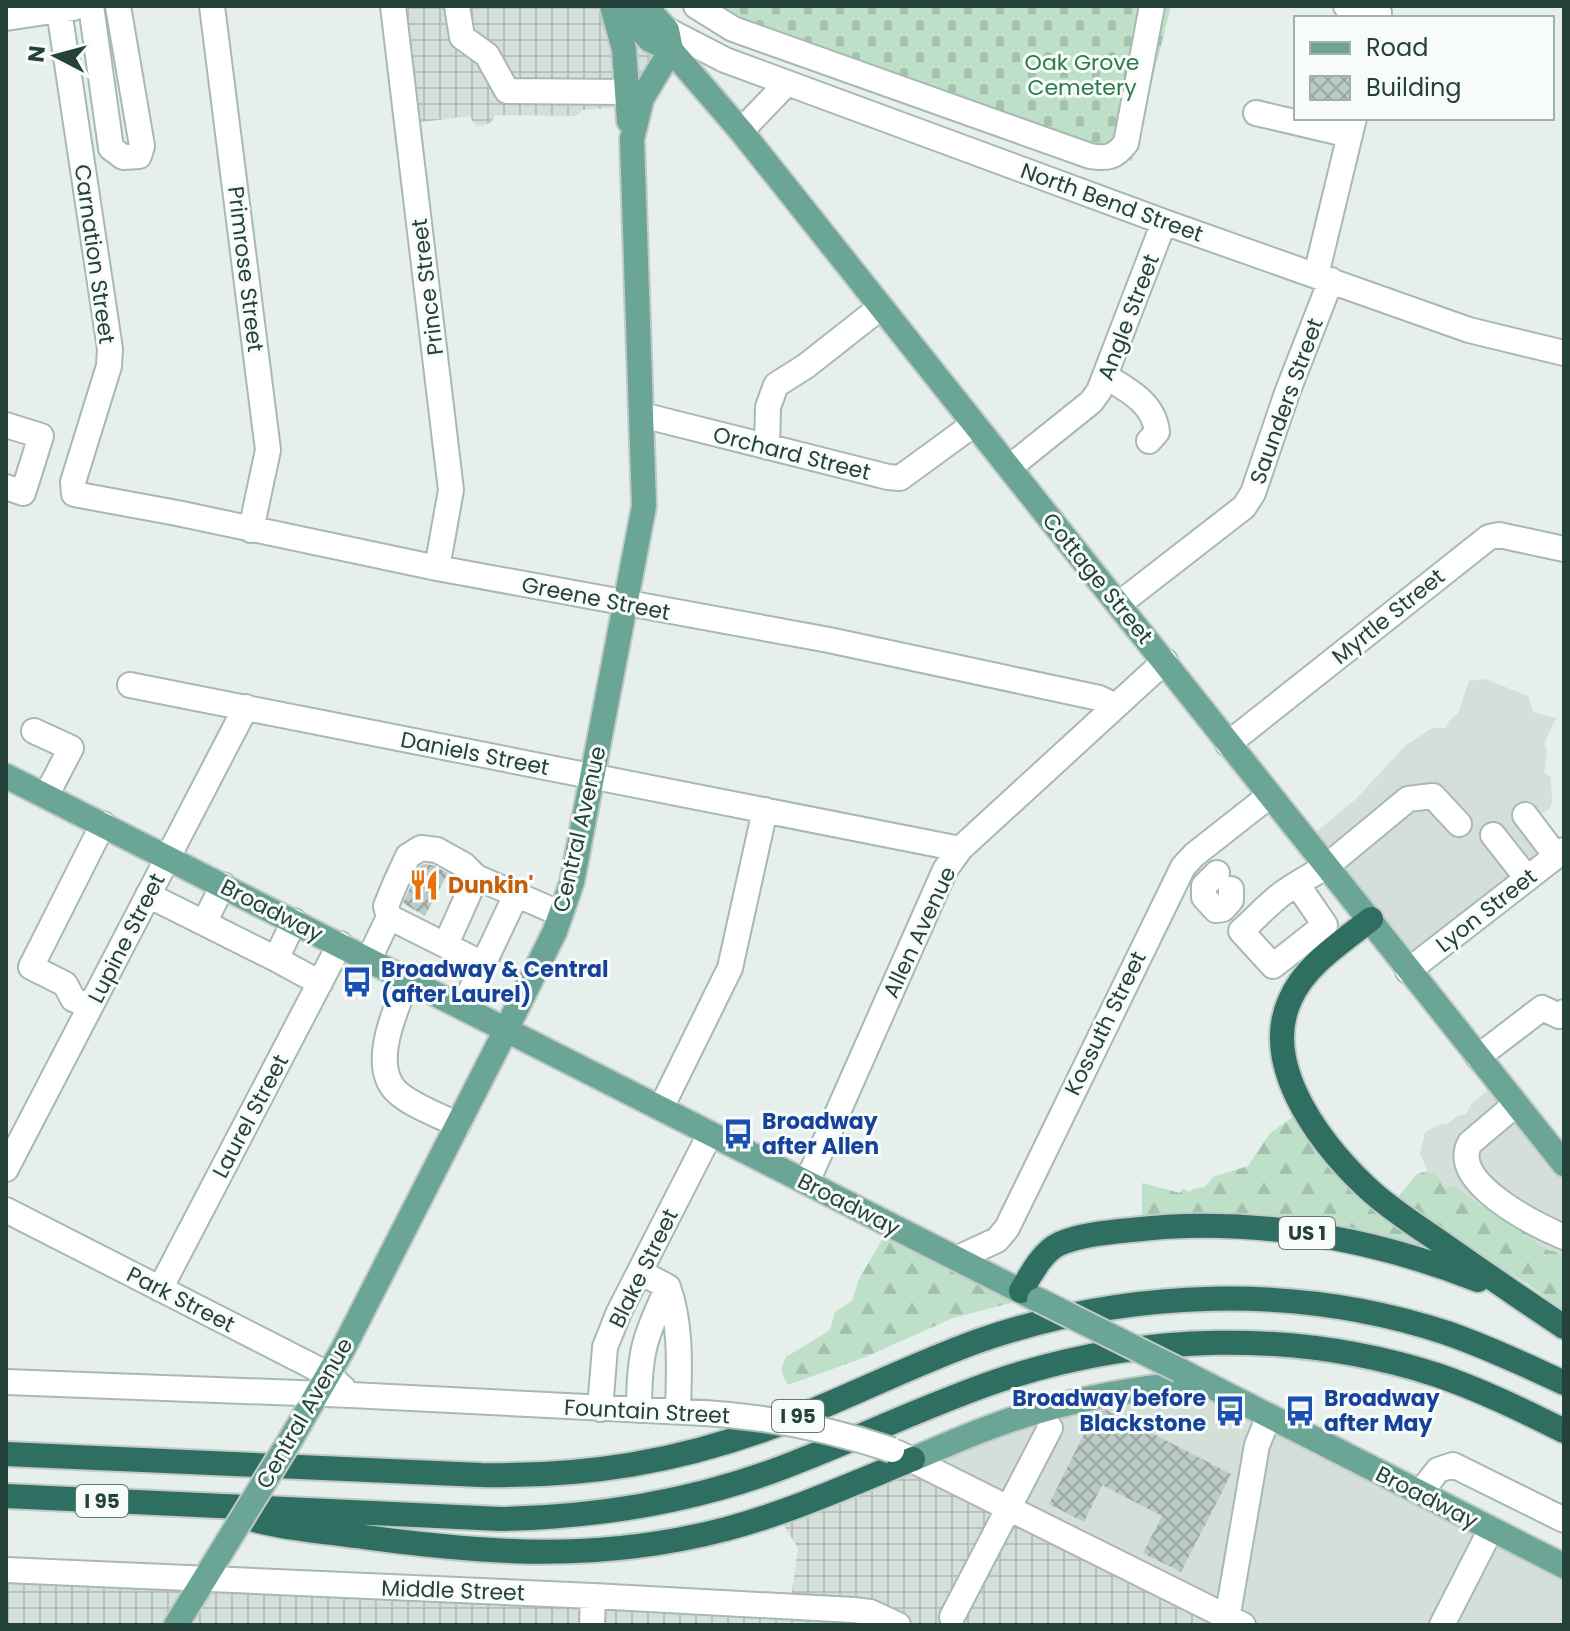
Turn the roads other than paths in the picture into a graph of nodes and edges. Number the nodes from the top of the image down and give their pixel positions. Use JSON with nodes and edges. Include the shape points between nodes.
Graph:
{"nodes":[{"id":1,"x":89,"y":6,"type":"edge"},
{"id":2,"x":118,"y":6,"type":"edge"},
{"id":3,"x":212,"y":6,"type":"edge"},
{"id":4,"x":393,"y":6,"type":"edge"},
{"id":5,"x":457,"y":6,"type":"edge"},
{"id":6,"x":615,"y":6,"type":"edge"},
{"id":7,"x":645,"y":6,"type":"edge"},
{"id":8,"x":1152,"y":6,"type":"edge"},
{"id":9,"x":1346,"y":6,"type":"edge"},
{"id":10,"x":702,"y":8,"type":"edge"},
{"id":11,"x":59,"y":10,"type":"junction"},
{"id":12,"x":1379,"y":12,"type":"edge"},
{"id":13,"x":12,"y":13,"type":"edge"},
{"id":14,"x":669,"y":40,"type":"junction"},
{"id":15,"x":787,"y":83,"type":"junction"},
{"id":16,"x":627,"y":92,"type":"junction"},
{"id":17,"x":1256,"y":113,"type":"dead end"},
{"id":18,"x":1294,"y":119,"type":"edge"},
{"id":19,"x":1304,"y":120,"type":"edge"},
{"id":20,"x":1352,"y":127,"type":"edge"},
{"id":21,"x":741,"y":131,"type":"junction"},
{"id":22,"x":632,"y":139,"type":"junction"},
{"id":23,"x":1164,"y":222,"type":"junction"},
{"id":24,"x":1323,"y":278,"type":"junction"},
{"id":25,"x":881,"y":307,"type":"junction"},
{"id":26,"x":1564,"y":353,"type":"edge"},
{"id":27,"x":1105,"y":376,"type":"junction"},
{"id":28,"x":642,"y":415,"type":"junction"},
{"id":29,"x":974,"y":424,"type":"junction"},
{"id":30,"x":6,"y":425,"type":"edge"},
{"id":31,"x":1149,"y":441,"type":"dead end"},
{"id":32,"x":767,"y":447,"type":"junction"},
{"id":33,"x":1010,"y":467,"type":"junction"},
{"id":34,"x":6,"y":487,"type":"edge"},
{"id":35,"x":74,"y":494,"type":"joint"},
{"id":36,"x":251,"y":530,"type":"junction"},
{"id":37,"x":1564,"y":549,"type":"edge"},
{"id":38,"x":437,"y":568,"type":"junction"},
{"id":39,"x":626,"y":604,"type":"junction"},
{"id":40,"x":1119,"y":604,"type":"junction"},
{"id":41,"x":1165,"y":661,"type":"junction"},
{"id":42,"x":130,"y":685,"type":"dead end"},
{"id":43,"x":1116,"y":706,"type":"junction"},
{"id":44,"x":246,"y":707,"type":"junction"},
{"id":45,"x":34,"y":731,"type":"dead end"},
{"id":46,"x":1228,"y":744,"type":"junction"},
{"id":47,"x":6,"y":776,"type":"edge"},
{"id":48,"x":592,"y":776,"type":"junction"},
{"id":49,"x":46,"y":796,"type":"junction"},
{"id":50,"x":1269,"y":796,"type":"junction"},
{"id":51,"x":765,"y":810,"type":"junction"},
{"id":52,"x":1525,"y":815,"type":"dead end"},
{"id":53,"x":103,"y":824,"type":"junction"},
{"id":54,"x":1459,"y":824,"type":"dead end"},
{"id":55,"x":1493,"y":835,"type":"dead end"},
{"id":56,"x":960,"y":849,"type":"junction"},
{"id":57,"x":1199,"y":851,"type":"junction"},
{"id":58,"x":1560,"y":853,"type":"edge"},
{"id":59,"x":168,"y":857,"type":"junction"},
{"id":60,"x":1327,"y":866,"type":"junction"},
{"id":61,"x":476,"y":877,"type":"junction"},
{"id":62,"x":1527,"y":878,"type":"junction"},
{"id":63,"x":1223,"y":880,"type":"dead end"},
{"id":64,"x":1297,"y":884,"type":"dead end"},
{"id":65,"x":223,"y":885,"type":"junction"},
{"id":66,"x":148,"y":895,"type":"junction"},
{"id":67,"x":516,"y":895,"type":"junction"},
{"id":68,"x":561,"y":914,"type":"junction"},
{"id":69,"x":389,"y":917,"type":"junction"},
{"id":70,"x":1371,"y":919,"type":"junction"},
{"id":71,"x":294,"y":921,"type":"junction"},
{"id":72,"x":204,"y":923,"type":"junction"},
{"id":73,"x":340,"y":944,"type":"junction"},
{"id":74,"x":446,"y":944,"type":"junction"},
{"id":75,"x":276,"y":959,"type":"junction"},
{"id":76,"x":369,"y":959,"type":"junction"},
{"id":77,"x":483,"y":964,"type":"junction"},
{"id":78,"x":1408,"y":971,"type":"junction"},
{"id":79,"x":408,"y":979,"type":"junction"},
{"id":80,"x":320,"y":983,"type":"junction"},
{"id":81,"x":90,"y":1007,"type":"junction"},
{"id":82,"x":463,"y":1007,"type":"junction"},
{"id":83,"x":1564,"y":1012,"type":"edge"},
{"id":84,"x":506,"y":1030,"type":"junction"},
{"id":85,"x":1478,"y":1057,"type":"junction"},
{"id":86,"x":1516,"y":1104,"type":"junction"},
{"id":87,"x":661,"y":1108,"type":"junction"},
{"id":88,"x":458,"y":1125,"type":"junction"},
{"id":89,"x":710,"y":1134,"type":"junction"},
{"id":90,"x":1564,"y":1164,"type":"edge"},
{"id":91,"x":6,"y":1169,"type":"edge"},
{"id":92,"x":807,"y":1182,"type":"junction"},
{"id":93,"x":6,"y":1210,"type":"edge"},
{"id":94,"x":1564,"y":1237,"type":"edge"},
{"id":95,"x":958,"y":1258,"type":"junction"},
{"id":96,"x":640,"y":1272,"type":"junction"},
{"id":97,"x":668,"y":1287,"type":"junction"},
{"id":98,"x":160,"y":1289,"type":"junction"},
{"id":99,"x":1030,"y":1296,"type":"junction"},
{"id":100,"x":1522,"y":1299,"type":"junction"},
{"id":101,"x":1564,"y":1327,"type":"edge"},
{"id":102,"x":6,"y":1382,"type":"edge"},
{"id":103,"x":1202,"y":1382,"type":"junction"},
{"id":104,"x":1564,"y":1383,"type":"edge"},
{"id":105,"x":324,"y":1385,"type":"junction"},
{"id":106,"x":600,"y":1409,"type":"junction"},
{"id":107,"x":639,"y":1410,"type":"junction"},
{"id":108,"x":678,"y":1411,"type":"junction"},
{"id":109,"x":1269,"y":1416,"type":"junction"},
{"id":110,"x":1050,"y":1428,"type":"dead end"},
{"id":111,"x":1564,"y":1431,"type":"edge"},
{"id":112,"x":6,"y":1454,"type":"edge"},
{"id":113,"x":903,"y":1454,"type":"junction"},
{"id":114,"x":1420,"y":1493,"type":"junction"},
{"id":115,"x":6,"y":1496,"type":"edge"},
{"id":116,"x":197,"y":1506,"type":"junction"},
{"id":117,"x":1009,"y":1510,"type":"junction"},
{"id":118,"x":1564,"y":1520,"type":"edge"},
{"id":119,"x":1491,"y":1529,"type":"junction"},
{"id":120,"x":1564,"y":1566,"type":"edge"},
{"id":121,"x":6,"y":1570,"type":"edge"},
{"id":122,"x":204,"y":1579,"type":"junction"},
{"id":123,"x":593,"y":1596,"type":"junction"},
{"id":124,"x":952,"y":1617,"type":"dead end"},
{"id":125,"x":1232,"y":1623,"type":"edge"},
{"id":126,"x":176,"y":1625,"type":"edge"},
{"id":127,"x":592,"y":1625,"type":"edge"},
{"id":128,"x":898,"y":1625,"type":"edge"},
{"id":129,"x":1442,"y":1625,"type":"edge"}],
"edges":[{"from":1,"to":2,"type":"street","via":[[111,148],[123,157],[139,156],[142,146]]},
{"from":1,"to":11,"type":"street"},
{"from":3,"to":36,"type":"street","name":"Primrose Street","via":[[268,450]]},
{"from":4,"to":38,"type":"street","name":"Prince Street","via":[[451,490]]},
{"from":5,"to":16,"type":"street","via":[[462,37],[487,55],[507,91]]},
{"from":6,"to":14,"type":"main road","name":"Cottage Street","via":[[650,40]]},
{"from":6,"to":16,"type":"main road"},
{"from":7,"to":14,"type":"main road"},
{"from":8,"to":10,"type":"street","via":[[1126,143],[1105,158],[748,34]]},
{"from":9,"to":12,"type":"street"},
{"from":11,"to":13,"type":"street"},
{"from":11,"to":35,"type":"street","name":"Carnation Street","via":[[110,349]]},
{"from":14,"to":15,"type":"street","name":"North Bend Street"},
{"from":14,"to":21,"type":"main road","name":"Cottage Street"},
{"from":14,"to":22,"type":"main road","name":"Central Avenue","via":[[642,98]]},
{"from":15,"to":21,"type":"street"},
{"from":15,"to":23,"type":"street","name":"North Bend Street"},
{"from":16,"to":22,"type":"main road"},
{"from":17,"to":18,"type":"street"},
{"from":19,"to":20,"type":"street"},
{"from":20,"to":24,"type":"street","name":"Saunders Street"},
{"from":21,"to":25,"type":"main road","name":"Cottage Street"},
{"from":22,"to":28,"type":"main road","name":"Central Avenue"},
{"from":23,"to":24,"type":"street","name":"North Bend Street"},
{"from":23,"to":27,"type":"street","name":"Angle Street"},
{"from":24,"to":26,"type":"street","name":"North Bend Street","via":[[1469,330]]},
{"from":24,"to":40,"type":"street","name":"Saunders Street","via":[[1244,507]]},
{"from":25,"to":29,"type":"main road","name":"Cottage Street"},
{"from":25,"to":32,"type":"street","via":[[776,385],[768,407]]},
{"from":27,"to":31,"type":"street","via":[[1139,397],[1156,417],[1157,432]]},
{"from":27,"to":33,"type":"street","name":"Angle Street","via":[[1091,402]]},
{"from":28,"to":32,"type":"street","name":"Orchard Street"},
{"from":28,"to":39,"type":"main road","name":"Central Avenue","via":[[644,506]]},
{"from":29,"to":32,"type":"street","name":"Orchard Street","via":[[900,478]]},
{"from":29,"to":33,"type":"main road","name":"Cottage Street"},
{"from":30,"to":34,"type":"street","via":[[41,436],[23,493]]},
{"from":33,"to":40,"type":"main road","name":"Cottage Street"},
{"from":35,"to":36,"type":"street","name":"Greene Street"},
{"from":36,"to":38,"type":"street","name":"Greene Street"},
{"from":37,"to":46,"type":"street","name":"Myrtle Street","via":[[1489,537]]},
{"from":38,"to":39,"type":"street","name":"Greene Street"},
{"from":39,"to":43,"type":"street","name":"Greene Street","via":[[829,640]]},
{"from":39,"to":48,"type":"main road","name":"Central Avenue"},
{"from":40,"to":41,"type":"main road","name":"Cottage Street"},
{"from":41,"to":43,"type":"street","name":"Allen Avenue"},
{"from":41,"to":46,"type":"main road","name":"Cottage Street"},
{"from":42,"to":44,"type":"street","name":"Daniels Street"},
{"from":43,"to":56,"type":"street","name":"Allen Avenue"},
{"from":44,"to":48,"type":"street","name":"Daniels Street"},
{"from":44,"to":59,"type":"street","name":"Lupine Street"},
{"from":45,"to":49,"type":"street","via":[[71,748]]},
{"from":46,"to":50,"type":"main road","name":"Cottage Street"},
{"from":47,"to":49,"type":"main road","name":"Broadway"},
{"from":48,"to":51,"type":"street","name":"Daniels Street"},
{"from":48,"to":68,"type":"main road","name":"Central Avenue"},
{"from":49,"to":53,"type":"main road","name":"Broadway"},
{"from":50,"to":57,"type":"street","name":"Kossuth Street"},
{"from":50,"to":60,"type":"main road","name":"Cottage Street"},
{"from":51,"to":56,"type":"street","name":"Daniels Street"},
{"from":51,"to":87,"type":"street","via":[[730,968]]},
{"from":52,"to":58,"type":"street"},
{"from":53,"to":59,"type":"main road","name":"Broadway"},
{"from":53,"to":81,"type":"street","via":[[31,967],[65,984],[73,999]]},
{"from":54,"to":60,"type":"street","via":[[1433,796],[1408,799]]},
{"from":55,"to":62,"type":"street"},
{"from":56,"to":92,"type":"street","name":"Allen Avenue","via":[[945,870]]},
{"from":57,"to":63,"type":"street"},
{"from":57,"to":95,"type":"street","name":"Kossuth Street","via":[[1178,875],[1007,1228],[997,1240]]},
{"from":58,"to":62,"type":"street","name":"Lyon Street"},
{"from":59,"to":65,"type":"main road","name":"Broadway"},
{"from":59,"to":66,"type":"street","name":"Lupine Street"},
{"from":60,"to":64,"type":"street"},
{"from":60,"to":70,"type":"main road","name":"Cottage Street"},
{"from":61,"to":67,"type":"street"},
{"from":61,"to":69,"type":"street","via":[[437,850],[421,848],[408,856],[395,884],[386,906]]},
{"from":61,"to":74,"type":"street"},
{"from":62,"to":78,"type":"street","name":"Lyon Street"},
{"from":65,"to":71,"type":"main road","name":"Broadway"},
{"from":65,"to":72,"type":"street"},
{"from":66,"to":72,"type":"street"},
{"from":66,"to":81,"type":"street","name":"Lupine Street"},
{"from":67,"to":68,"type":"street"},
{"from":67,"to":77,"type":"street"},
{"from":68,"to":84,"type":"main road","name":"Central Avenue"},
{"from":69,"to":74,"type":"street"},
{"from":69,"to":76,"type":"street"},
{"from":70,"to":78,"type":"main road","name":"Cottage Street"},
{"from":70,"to":100,"type":"highway","via":[[1313,966],[1290,999],[1282,1038],[1291,1081],[1322,1137],[1362,1183]]},
{"from":71,"to":73,"type":"main road","name":"Broadway"},
{"from":71,"to":75,"type":"street"},
{"from":72,"to":75,"type":"street"},
{"from":73,"to":76,"type":"main road","name":"Broadway"},
{"from":73,"to":80,"type":"street","name":"Laurel Street"},
{"from":74,"to":77,"type":"street"},
{"from":75,"to":80,"type":"street"},
{"from":76,"to":79,"type":"main road","name":"Broadway"},
{"from":77,"to":82,"type":"street"},
{"from":78,"to":85,"type":"main road","name":"Cottage Street"},
{"from":79,"to":82,"type":"main road","name":"Broadway"},
{"from":79,"to":88,"type":"street","via":[[388,1034],[387,1080],[398,1093]]},
{"from":80,"to":98,"type":"street","name":"Laurel Street"},
{"from":81,"to":91,"type":"street","name":"Lupine Street"},
{"from":82,"to":84,"type":"main road","name":"Broadway"},
{"from":83,"to":85,"type":"street","via":[[1559,1016],[1542,1008]]},
{"from":84,"to":87,"type":"main road","name":"Broadway"},
{"from":84,"to":88,"type":"main road","name":"Central Avenue"},
{"from":85,"to":86,"type":"main road","name":"Cottage Street"},
{"from":86,"to":90,"type":"main road","name":"Cottage Street"},
{"from":86,"to":94,"type":"street","via":[[1470,1143],[1467,1167],[1501,1201]]},
{"from":87,"to":89,"type":"main road","name":"Broadway"},
{"from":88,"to":105,"type":"main road","name":"Central Avenue"},
{"from":89,"to":92,"type":"main road","name":"Broadway"},
{"from":89,"to":96,"type":"street","name":"Blake Street"},
{"from":92,"to":95,"type":"main road","name":"Broadway"},
{"from":93,"to":98,"type":"street","name":"Park Street"},
{"from":95,"to":99,"type":"main road","name":"Broadway"},
{"from":96,"to":97,"type":"street"},
{"from":96,"to":106,"type":"street","name":"Blake Street","via":[[605,1347]]},
{"from":97,"to":107,"type":"street","via":[[642,1349]]},
{"from":97,"to":108,"type":"street","via":[[679,1345]]},
{"from":98,"to":105,"type":"street","name":"Park Street"},
{"from":99,"to":100,"type":"highway","number":"US 1","via":[[1045,1256],[1059,1244],[1139,1229],[1239,1226],[1369,1245],[1439,1265]]},
{"from":99,"to":103,"type":"main road","name":"Broadway","bridge":true},
{"from":100,"to":101,"type":"highway","number":"US 1"},
{"from":102,"to":105,"type":"street","name":"Fountain Street"},
{"from":103,"to":109,"type":"main road","name":"Broadway"},
{"from":103,"to":113,"type":"main road","via":[[1078,1400]]},
{"from":104,"to":112,"type":"highway","number":"I 95","via":[[1476,1344],[1386,1316],[1287,1301],[1193,1299],[1099,1310],[1010,1331],[751,1434],[602,1471],[481,1475]]},
{"from":105,"to":106,"type":"street","name":"Fountain Street","via":[[351,1395]]},
{"from":105,"to":122,"type":"main road","name":"Central Avenue","bridge":true},
{"from":106,"to":107,"type":"street","name":"Fountain Street"},
{"from":107,"to":108,"type":"street","name":"Fountain Street"},
{"from":108,"to":113,"type":"street","name":"Fountain Street","bridge":true,"via":[[796,1423]]},
{"from":109,"to":114,"type":"main road","name":"Broadway"},
{"from":109,"to":125,"type":"street","via":[[1257,1445]]},
{"from":110,"to":117,"type":"street"},
{"from":111,"to":116,"type":"highway","number":"I 95","via":[[1465,1385],[1379,1360],[1290,1345],[1202,1342],[1112,1352],[1026,1372],[772,1472],[623,1510],[501,1519]]},
{"from":113,"to":116,"type":"highway","via":[[809,1502],[724,1530],[573,1552],[458,1550],[285,1528]]},
{"from":113,"to":117,"type":"street","name":"Fountain Street"},
{"from":114,"to":118,"type":"street","via":[[1438,1470],[1453,1465]]},
{"from":114,"to":119,"type":"main road","name":"Broadway"},
{"from":115,"to":116,"type":"highway","number":"I 95"},
{"from":117,"to":124,"type":"street"},
{"from":117,"to":125,"type":"street","name":"Fountain Street"},
{"from":119,"to":120,"type":"main road","name":"Broadway"},
{"from":119,"to":129,"type":"street"},
{"from":121,"to":122,"type":"street","name":"Middle Street"},
{"from":122,"to":123,"type":"street","name":"Middle Street"},
{"from":122,"to":126,"type":"main road","name":"Central Avenue"},
{"from":123,"to":127,"type":"street"},
{"from":123,"to":128,"type":"street","name":"Middle Street","via":[[862,1611]]}]}
